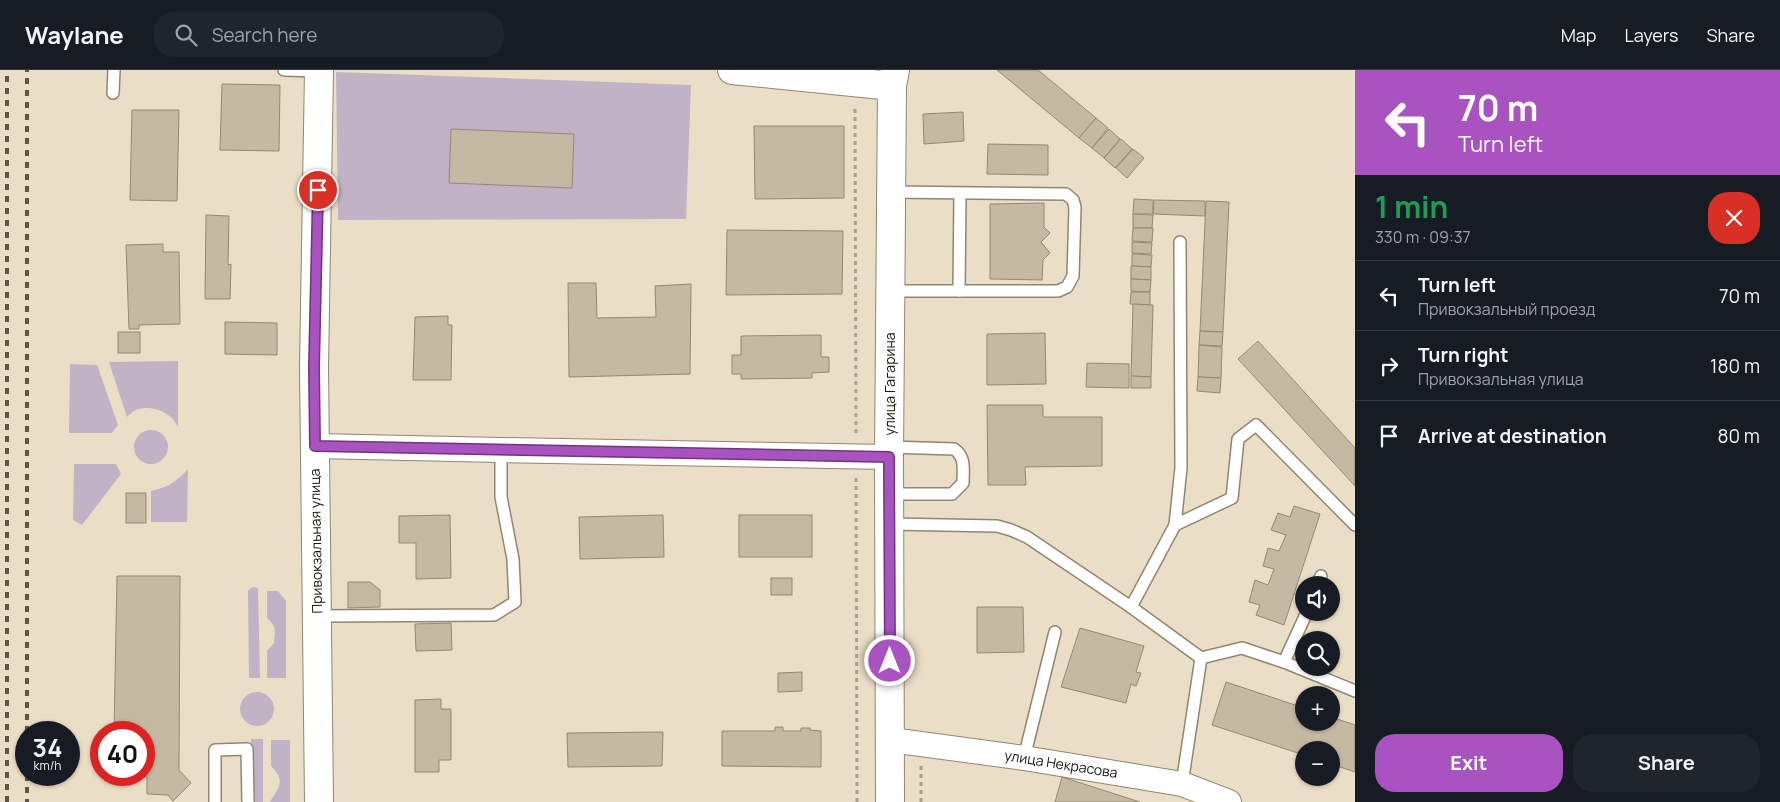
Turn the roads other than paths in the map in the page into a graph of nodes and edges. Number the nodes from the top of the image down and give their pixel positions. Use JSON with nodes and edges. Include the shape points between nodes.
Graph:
{"nodes":[{"id":1,"x":114,"y":70,"type":"edge"},
{"id":2,"x":284,"y":70,"type":"edge"},
{"id":3,"x":732,"y":70,"type":"edge"},
{"id":4,"x":320,"y":71,"type":"edge"},
{"id":5,"x":893,"y":78,"type":"edge"},
{"id":6,"x":113,"y":93,"type":"dead end"},
{"id":7,"x":891,"y":192,"type":"junction"},
{"id":8,"x":960,"y":193,"type":"junction"},
{"id":9,"x":1180,"y":242,"type":"dead end"},
{"id":10,"x":890,"y":291,"type":"junction"},
{"id":11,"x":959,"y":291,"type":"junction"},
{"id":12,"x":315,"y":446,"type":"junction"},
{"id":13,"x":501,"y":450,"type":"junction"},
{"id":14,"x":889,"y":452,"type":"junction"},
{"id":15,"x":889,"y":494,"type":"junction"},
{"id":16,"x":890,"y":524,"type":"junction"},
{"id":17,"x":1355,"y":524,"type":"edge"},
{"id":18,"x":1175,"y":525,"type":"junction"},
{"id":19,"x":1131,"y":608,"type":"junction"},
{"id":20,"x":317,"y":616,"type":"junction"},
{"id":21,"x":1303,"y":621,"type":"edge"},
{"id":22,"x":1055,"y":632,"type":"dead end"},
{"id":23,"x":1201,"y":658,"type":"junction"},
{"id":24,"x":1284,"y":662,"type":"junction"},
{"id":25,"x":1355,"y":691,"type":"edge"},
{"id":26,"x":890,"y":740,"type":"junction"},
{"id":27,"x":1024,"y":758,"type":"junction"},
{"id":28,"x":1182,"y":784,"type":"junction"},
{"id":29,"x":216,"y":802,"type":"edge"},
{"id":30,"x":248,"y":802,"type":"edge"},
{"id":31,"x":319,"y":802,"type":"edge"},
{"id":32,"x":890,"y":802,"type":"edge"},
{"id":33,"x":1229,"y":802,"type":"edge"}],
"edges":[{"from":1,"to":6,"type":"lane"},
{"from":2,"to":4,"type":"lane"},
{"from":3,"to":5,"type":"street"},
{"from":4,"to":12,"type":"street","name":"Привокзальная улица"},
{"from":5,"to":7,"type":"street","name":"улица Гагарина"},
{"from":7,"to":8,"type":"lane"},
{"from":7,"to":10,"type":"street","name":"улица Гагарина"},
{"from":8,"to":11,"type":"lane"},
{"from":8,"to":11,"type":"lane","via":[[1066,194],[1075,207],[1073,276],[1067,287],[1058,291]]},
{"from":9,"to":18,"type":"lane","via":[[1181,468]]},
{"from":10,"to":11,"type":"lane"},
{"from":10,"to":14,"type":"street","name":"улица Гагарина"},
{"from":12,"to":13,"type":"street"},
{"from":12,"to":20,"type":"street","name":"Привокзальная улица"},
{"from":13,"to":14,"type":"street"},
{"from":13,"to":20,"type":"lane","via":[[501,496],[513,559],[515,602],[494,615]]},
{"from":14,"to":15,"type":"street","name":"улица Гагарина"},
{"from":14,"to":15,"type":"lane","via":[[954,449],[963,461],[963,483],[952,494]]},
{"from":15,"to":16,"type":"street","name":"улица Гагарина"},
{"from":16,"to":19,"type":"lane","via":[[997,526],[1011,530]]},
{"from":16,"to":26,"type":"street","name":"улица Гагарина"},
{"from":17,"to":18,"type":"lane","via":[[1256,424],[1238,439],[1232,498]]},
{"from":18,"to":19,"type":"lane"},
{"from":19,"to":23,"type":"lane"},
{"from":20,"to":31,"type":"street","name":"Привокзальная улица"},
{"from":21,"to":24,"type":"lane"},
{"from":22,"to":27,"type":"lane"},
{"from":23,"to":24,"type":"lane","via":[[1242,648]]},
{"from":23,"to":28,"type":"lane"},
{"from":24,"to":25,"type":"lane"},
{"from":26,"to":27,"type":"street","name":"улица Некрасова"},
{"from":26,"to":32,"type":"street","name":"улица Гагарина"},
{"from":27,"to":28,"type":"street","name":"улица Некрасова"},
{"from":28,"to":33,"type":"street","name":"улица Некрасова"},
{"from":29,"to":30,"type":"lane","via":[[215,750],[247,749]]}]}
